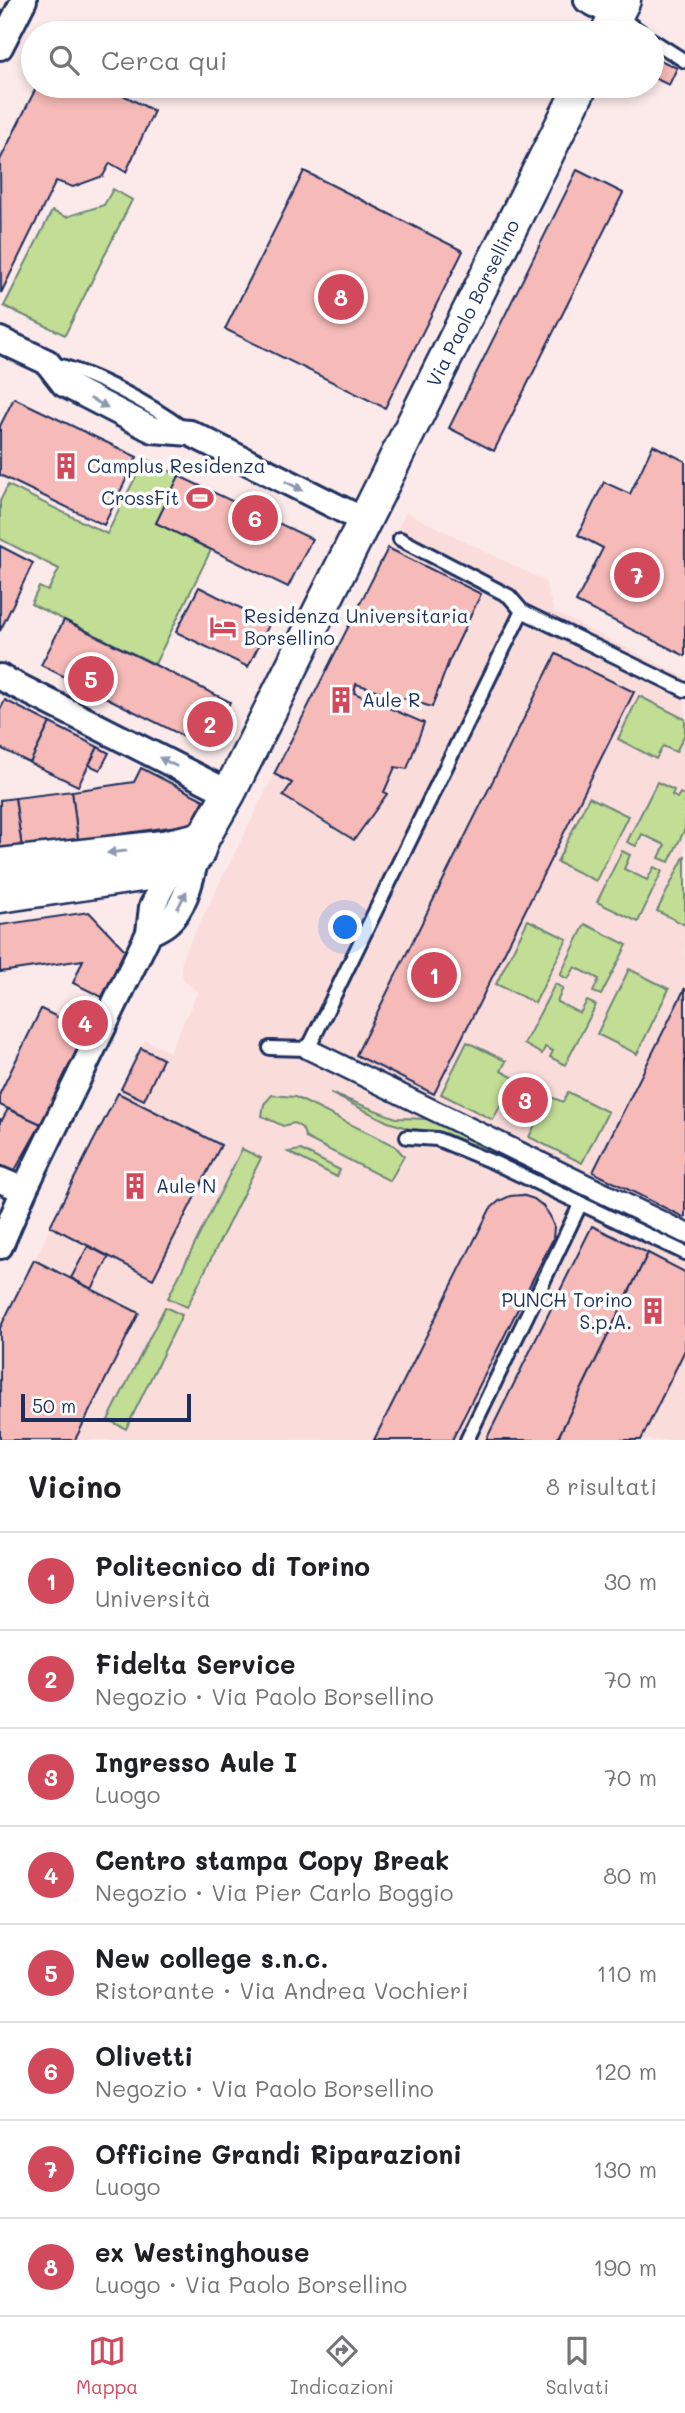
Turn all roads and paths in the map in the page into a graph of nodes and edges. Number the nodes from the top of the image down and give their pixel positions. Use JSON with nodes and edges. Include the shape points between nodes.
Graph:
{"nodes":[{"id":1,"x":24,"y":0,"type":"edge"},
{"id":2,"x":587,"y":0,"type":"edge"},
{"id":3,"x":616,"y":16,"type":"edge"},
{"id":4,"x":0,"y":47,"type":"edge"},
{"id":5,"x":664,"y":48,"type":"edge"},
{"id":6,"x":685,"y":61,"type":"edge"},
{"id":7,"x":575,"y":98,"type":"edge"},
{"id":8,"x":0,"y":340,"type":"edge"},
{"id":9,"x":365,"y":521,"type":"junction"},
{"id":10,"x":400,"y":539,"type":"dead end"},
{"id":11,"x":522,"y":611,"type":"junction"},
{"id":12,"x":493,"y":671,"type":"junction"},
{"id":13,"x":0,"y":677,"type":"edge"},
{"id":14,"x":685,"y":690,"type":"edge"},
{"id":15,"x":432,"y":777,"type":"dead end"},
{"id":16,"x":229,"y":793,"type":"junction"},
{"id":17,"x":195,"y":845,"type":"junction"},
{"id":18,"x":0,"y":865,"type":"edge"},
{"id":19,"x":169,"y":871,"type":"junction"},
{"id":20,"x":0,"y":896,"type":"edge"},
{"id":21,"x":149,"y":933,"type":"junction"},
{"id":22,"x":271,"y":1048,"type":"dead end"},
{"id":23,"x":308,"y":1049,"type":"junction"},
{"id":24,"x":407,"y":1136,"type":"dead end"},
{"id":25,"x":0,"y":1180,"type":"edge"},
{"id":26,"x":24,"y":1190,"type":"junction"},
{"id":27,"x":581,"y":1203,"type":"junction"},
{"id":28,"x":685,"y":1233,"type":"edge"},
{"id":29,"x":0,"y":1246,"type":"edge"},
{"id":30,"x":685,"y":1253,"type":"edge"},
{"id":31,"x":467,"y":1440,"type":"edge"}],
"edges":[{"from":1,"to":4,"type":"street"},
{"from":2,"to":3,"type":"street"},
{"from":5,"to":6,"type":"lane"},
{"from":7,"to":9,"type":"street","name":"Via Paolo Borsellino"},
{"from":8,"to":9,"type":"street","one_way":true,"via":[[47,362],[64,384],[153,430],[190,433]]},
{"from":9,"to":16,"type":"street","name":"Via Paolo Borsellino"},
{"from":10,"to":11,"type":"lane","via":[[509,596]]},
{"from":11,"to":12,"type":"lane"},
{"from":11,"to":14,"type":"lane"},
{"from":12,"to":15,"type":"lane","via":[[486,667]]},
{"from":12,"to":23,"type":"lane"},
{"from":16,"to":13,"type":"street","one_way":true},
{"from":16,"to":17,"type":"street","name":"Via Paolo Borsellino"},
{"from":17,"to":18,"type":"street","one_way":true},
{"from":17,"to":19,"type":"street","via":[[189,863]]},
{"from":21,"to":17,"type":"street","one_way":true,"via":[[168,922],[178,909],[187,891]]},
{"from":19,"to":20,"type":"street"},
{"from":19,"to":21,"type":"street","via":[[152,907]]},
{"from":21,"to":26,"type":"street"},
{"from":22,"to":23,"type":"lane"},
{"from":23,"to":28,"type":"street"},
{"from":24,"to":27,"type":"lane","via":[[437,1139]]},
{"from":25,"to":26,"type":"street"},
{"from":26,"to":29,"type":"street"},
{"from":27,"to":30,"type":"lane"},
{"from":27,"to":31,"type":"lane"}]}
